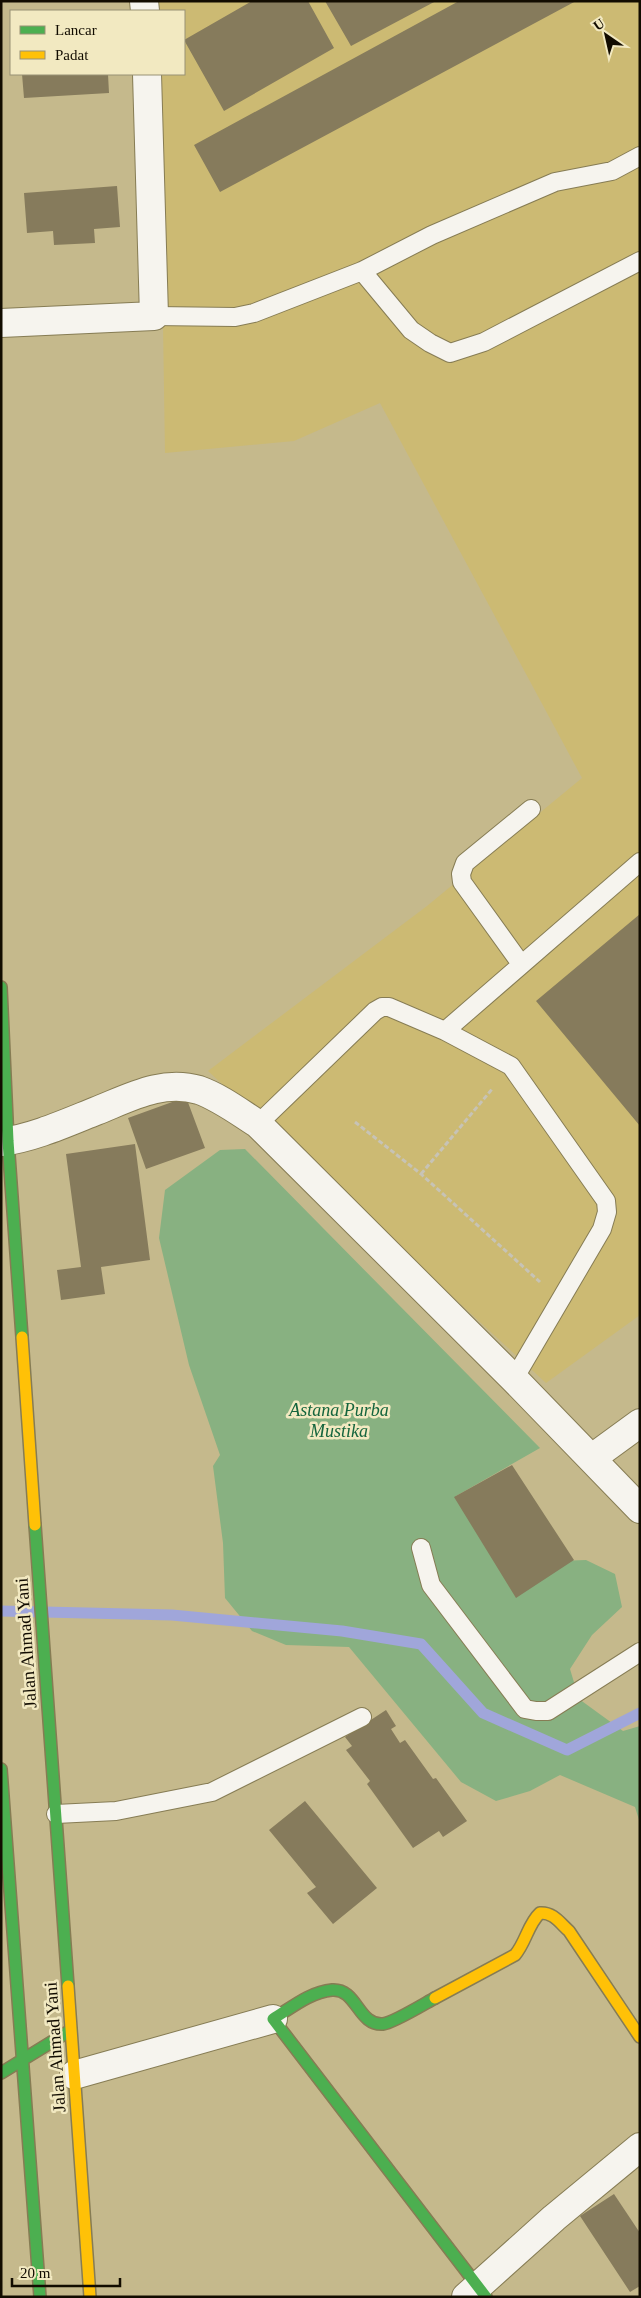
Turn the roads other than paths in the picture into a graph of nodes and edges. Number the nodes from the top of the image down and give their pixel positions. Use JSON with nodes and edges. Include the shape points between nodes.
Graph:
{"nodes":[{"id":1,"x":146,"y":75,"type":"edge"},
{"id":2,"x":640,"y":156,"type":"edge"},
{"id":3,"x":640,"y":261,"type":"edge"},
{"id":4,"x":362,"y":271,"type":"junction"},
{"id":5,"x":154,"y":316,"type":"junction"},
{"id":6,"x":1,"y":323,"type":"edge"},
{"id":7,"x":531,"y":809,"type":"dead end"},
{"id":8,"x":640,"y":862,"type":"edge"},
{"id":9,"x":521,"y":964,"type":"junction"},
{"id":10,"x":1,"y":987,"type":"edge"},
{"id":11,"x":445,"y":1031,"type":"junction"},
{"id":12,"x":258,"y":1124,"type":"junction"},
{"id":13,"x":5,"y":1141,"type":"edge"},
{"id":14,"x":514,"y":1379,"type":"junction"},
{"id":15,"x":640,"y":1423,"type":"edge"},
{"id":16,"x":592,"y":1458,"type":"junction"},
{"id":17,"x":640,"y":1509,"type":"edge"},
{"id":18,"x":421,"y":1548,"type":"dead end"},
{"id":19,"x":640,"y":1652,"type":"edge"},
{"id":20,"x":362,"y":1717,"type":"dead end"},
{"id":21,"x":1,"y":1769,"type":"edge"},
{"id":22,"x":56,"y":1814,"type":"junction"},
{"id":23,"x":272,"y":2019,"type":"junction"},
{"id":24,"x":71,"y":2030,"type":"junction"},
{"id":25,"x":640,"y":2037,"type":"edge"},
{"id":26,"x":23,"y":2059,"type":"junction"},
{"id":27,"x":1,"y":2073,"type":"edge"},
{"id":28,"x":74,"y":2075,"type":"junction"},
{"id":29,"x":640,"y":2147,"type":"edge"},
{"id":30,"x":476,"y":2294,"type":"edge"},
{"id":31,"x":40,"y":2297,"type":"edge"},
{"id":32,"x":90,"y":2297,"type":"edge"}],
"edges":[{"from":1,"to":5,"type":"street"},
{"from":2,"to":4,"type":"lane","via":[[612,171],[555,182],[432,235]]},
{"from":3,"to":4,"type":"lane","via":[[484,342],[450,352],[411,330]]},
{"from":4,"to":5,"type":"lane","via":[[254,313]]},
{"from":5,"to":6,"type":"street"},
{"from":7,"to":9,"type":"lane","via":[[466,863],[461,874],[462,882]]},
{"from":8,"to":9,"type":"lane"},
{"from":9,"to":11,"type":"lane"},
{"from":10,"to":13,"type":"main road","name":"Jalan Ahmad Yani"},
{"from":11,"to":12,"type":"lane","via":[[382,1007]]},
{"from":11,"to":14,"type":"lane","via":[[510,1066],[606,1201],[607,1212],[602,1229]]},
{"from":12,"to":13,"type":"street","via":[[219,1098],[196,1090],[165,1087],[138,1092],[90,1114]]},
{"from":12,"to":14,"type":"street"},
{"from":13,"to":22,"type":"main road","name":"Jalan Ahmad Yani"},
{"from":14,"to":16,"type":"street"},
{"from":15,"to":16,"type":"street"},
{"from":16,"to":17,"type":"street"},
{"from":18,"to":19,"type":"lane","via":[[431,1585],[525,1709],[548,1710]]},
{"from":20,"to":22,"type":"lane","via":[[212,1792],[116,1811]]},
{"from":21,"to":26,"type":"main road","name":"Jalan Ahmad Yani"},
{"from":22,"to":24,"type":"main road","name":"Jalan Ahmad Yani"},
{"from":23,"to":25,"type":"main road","via":[[322,1992],[339,1990],[348,1994],[368,2021],[376,2025],[385,2024],[516,1954],[533,1919],[549,1912],[569,1931]]},
{"from":23,"to":28,"type":"street"},
{"from":23,"to":30,"type":"main road"},
{"from":24,"to":26,"type":"main road"},
{"from":24,"to":28,"type":"main road","name":"Jalan Ahmad Yani"},
{"from":26,"to":27,"type":"main road"},
{"from":26,"to":31,"type":"main road","name":"Jalan Ahmad Yani"},
{"from":28,"to":32,"type":"main road","name":"Jalan Ahmad Yani"},
{"from":29,"to":30,"type":"street","via":[[554,2218]]}]}
